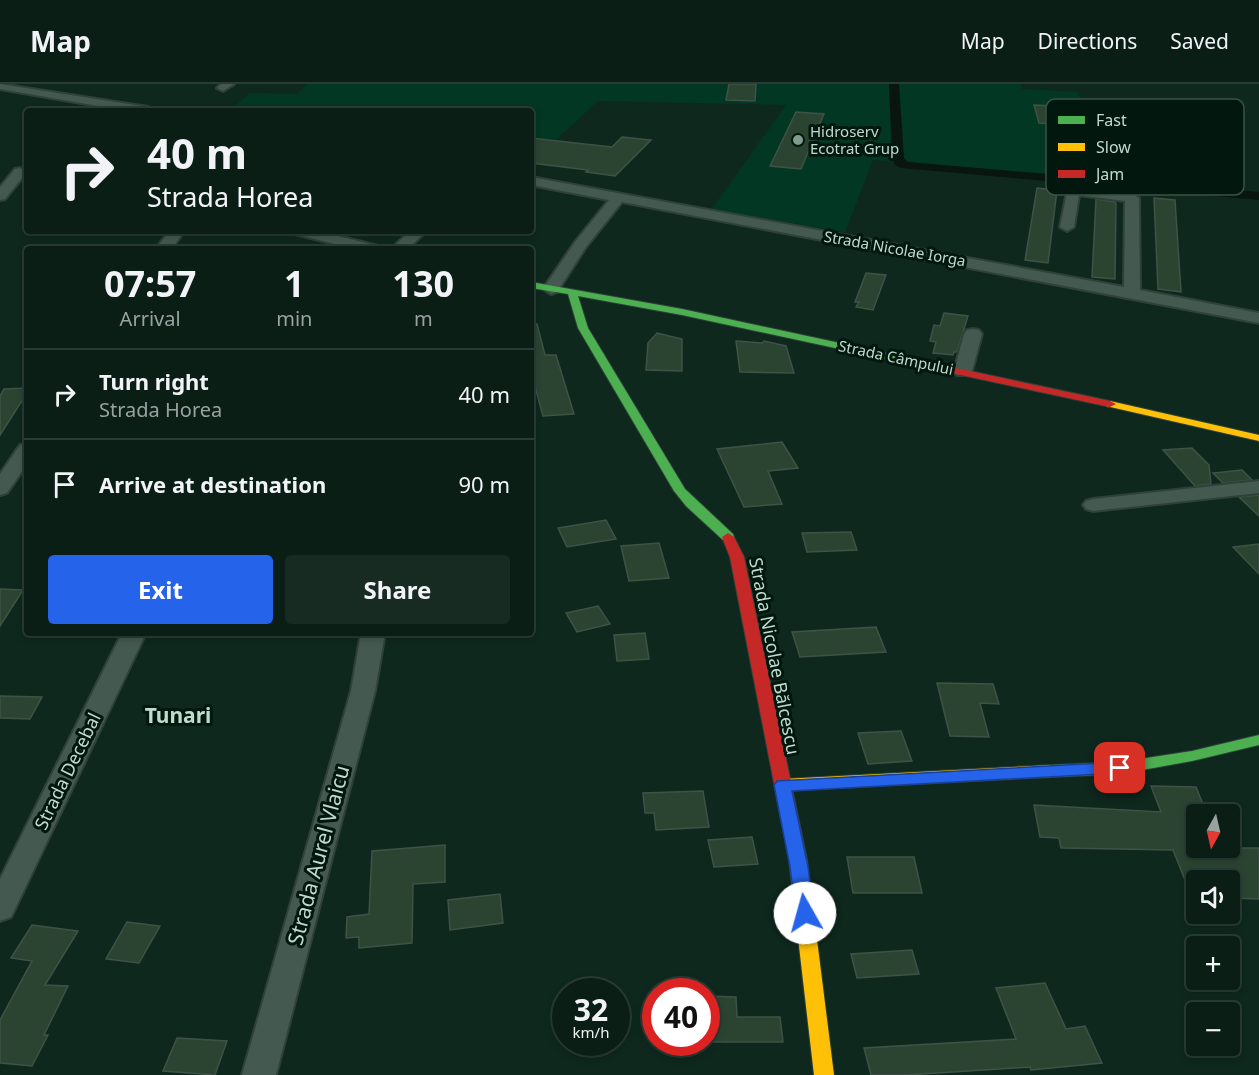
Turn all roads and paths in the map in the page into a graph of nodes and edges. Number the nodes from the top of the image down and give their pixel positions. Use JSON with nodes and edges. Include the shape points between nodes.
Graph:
{"nodes":[{"id":1,"x":0,"y":86,"type":"edge"},
{"id":2,"x":130,"y":108,"type":"edge"},
{"id":3,"x":0,"y":168,"type":"edge"},
{"id":4,"x":24,"y":172,"type":"edge"},
{"id":5,"x":534,"y":182,"type":"edge"},
{"id":6,"x":1072,"y":195,"type":"edge"},
{"id":7,"x":1110,"y":195,"type":"edge"},
{"id":8,"x":0,"y":196,"type":"edge"},
{"id":9,"x":620,"y":197,"type":"junction"},
{"id":10,"x":1067,"y":227,"type":"dead end"},
{"id":11,"x":311,"y":234,"type":"edge"},
{"id":12,"x":416,"y":234,"type":"edge"},
{"id":13,"x":347,"y":246,"type":"edge"},
{"id":14,"x":402,"y":246,"type":"edge"},
{"id":15,"x":534,"y":286,"type":"edge"},
{"id":16,"x":551,"y":289,"type":"junction"},
{"id":17,"x":572,"y":293,"type":"junction"},
{"id":18,"x":1132,"y":293,"type":"junction"},
{"id":19,"x":1259,"y":318,"type":"edge"},
{"id":20,"x":974,"y":334,"type":"dead end"},
{"id":21,"x":963,"y":372,"type":"junction"},
{"id":22,"x":1259,"y":438,"type":"edge"},
{"id":23,"x":24,"y":453,"type":"edge"},
{"id":24,"x":1259,"y":487,"type":"edge"},
{"id":25,"x":0,"y":489,"type":"edge"},
{"id":26,"x":1093,"y":504,"type":"dead end"},
{"id":27,"x":133,"y":636,"type":"edge"},
{"id":28,"x":372,"y":636,"type":"edge"},
{"id":29,"x":1259,"y":740,"type":"edge"},
{"id":30,"x":783,"y":785,"type":"junction"},
{"id":31,"x":0,"y":909,"type":"edge"},
{"id":32,"x":259,"y":1075,"type":"edge"},
{"id":33,"x":824,"y":1075,"type":"edge"}],
"edges":[{"from":1,"to":2,"type":"street"},
{"from":3,"to":4,"type":"street"},
{"from":4,"to":8,"type":"street"},
{"from":5,"to":9,"type":"street","name":"Strada Nicolae Iorga"},
{"from":6,"to":10,"type":"street"},
{"from":7,"to":18,"type":"street","via":[[1132,198]]},
{"from":9,"to":16,"type":"street","via":[[580,245]]},
{"from":9,"to":18,"type":"street","name":"Strada Nicolae Iorga"},
{"from":11,"to":13,"type":"street"},
{"from":12,"to":14,"type":"street"},
{"from":15,"to":16,"type":"street","name":"Strada Câmpului"},
{"from":16,"to":17,"type":"street","name":"Strada Câmpului"},
{"from":17,"to":21,"type":"street","name":"Strada Câmpului","via":[[682,312]]},
{"from":17,"to":30,"type":"street","name":"Strada Nicolae Bălcescu","via":[[583,328],[680,491],[727,534],[737,557]]},
{"from":18,"to":19,"type":"street","name":"Strada Nicolae Iorga"},
{"from":20,"to":21,"type":"street"},
{"from":21,"to":22,"type":"street","name":"Strada Câmpului"},
{"from":23,"to":25,"type":"street"},
{"from":24,"to":26,"type":"street"},
{"from":27,"to":31,"type":"street","name":"Strada Decebal"},
{"from":28,"to":32,"type":"street","name":"Strada Aurel Vlaicu","via":[[363,691]]},
{"from":29,"to":30,"type":"street","via":[[1120,768]]},
{"from":30,"to":33,"type":"street","name":"Strada Nicolae Bălcescu","via":[[799,867]]}]}
